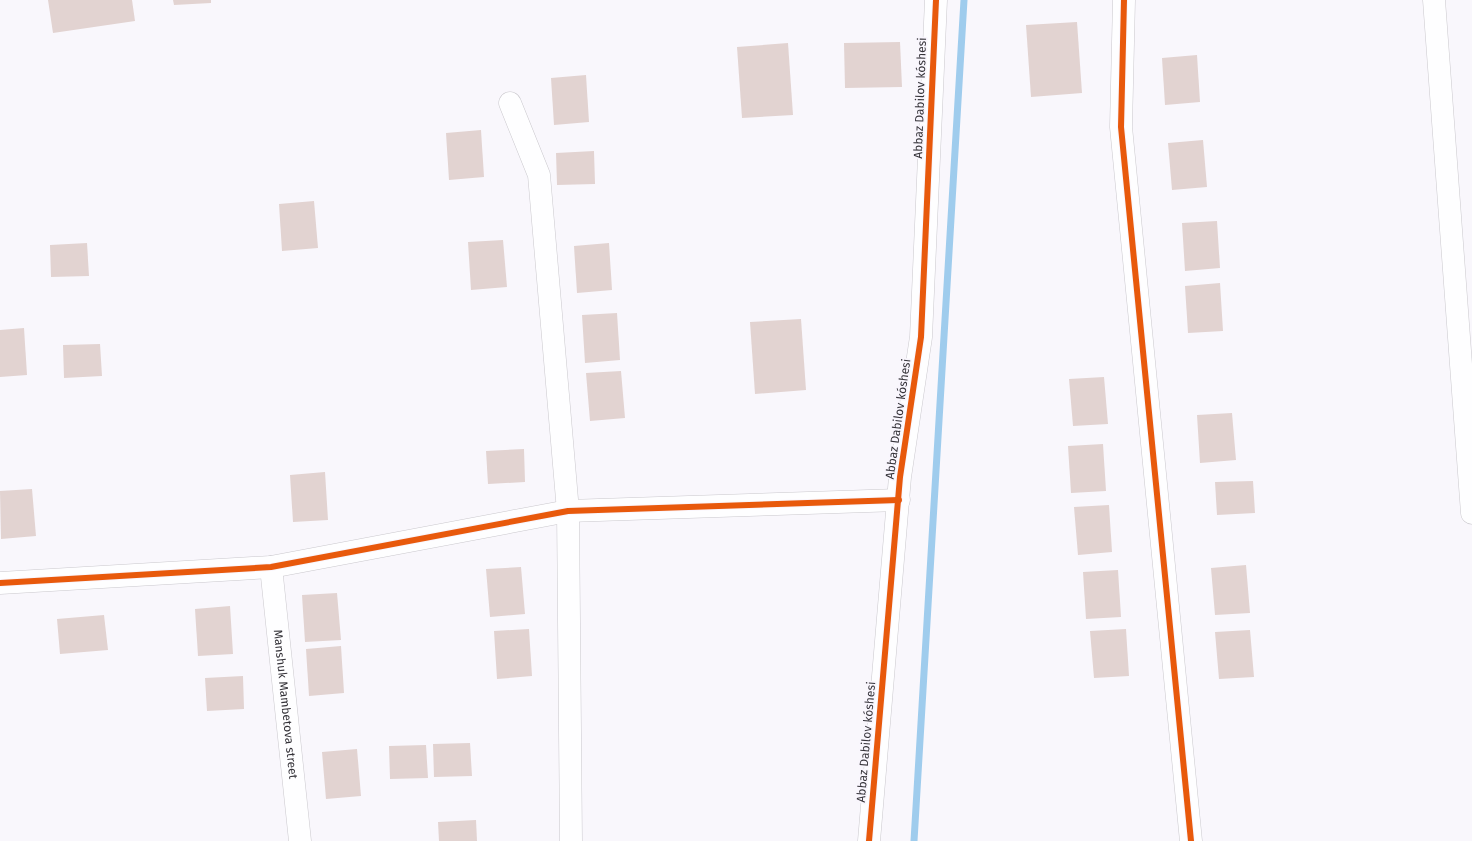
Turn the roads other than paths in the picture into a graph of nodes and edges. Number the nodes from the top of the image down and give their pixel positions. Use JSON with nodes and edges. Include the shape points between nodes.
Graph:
{"nodes":[{"id":1,"x":936,"y":0,"type":"edge"},
{"id":2,"x":1124,"y":0,"type":"edge"},
{"id":3,"x":1434,"y":0,"type":"edge"},
{"id":4,"x":510,"y":103,"type":"dead end"},
{"id":5,"x":899,"y":500,"type":"junction"},
{"id":6,"x":568,"y":511,"type":"junction"},
{"id":7,"x":1472,"y":513,"type":"edge"},
{"id":8,"x":271,"y":567,"type":"junction"},
{"id":9,"x":0,"y":583,"type":"edge"},
{"id":10,"x":300,"y":841,"type":"edge"},
{"id":11,"x":571,"y":841,"type":"edge"},
{"id":12,"x":868,"y":841,"type":"edge"},
{"id":13,"x":1191,"y":841,"type":"edge"}],
"edges":[{"from":1,"to":5,"type":"street","name":"Abbaz Dabilov kóshesi","via":[[921,337],[900,477]]},
{"from":2,"to":13,"type":"street","via":[[1121,127]]},
{"from":3,"to":7,"type":"street"},
{"from":4,"to":6,"type":"street","via":[[539,175]]},
{"from":5,"to":6,"type":"street"},
{"from":5,"to":12,"type":"street","name":"Abbaz Dabilov kóshesi"},
{"from":6,"to":8,"type":"street"},
{"from":6,"to":11,"type":"street"},
{"from":8,"to":9,"type":"street"},
{"from":8,"to":10,"type":"street","name":"Manshuk Mambetova street"}]}
